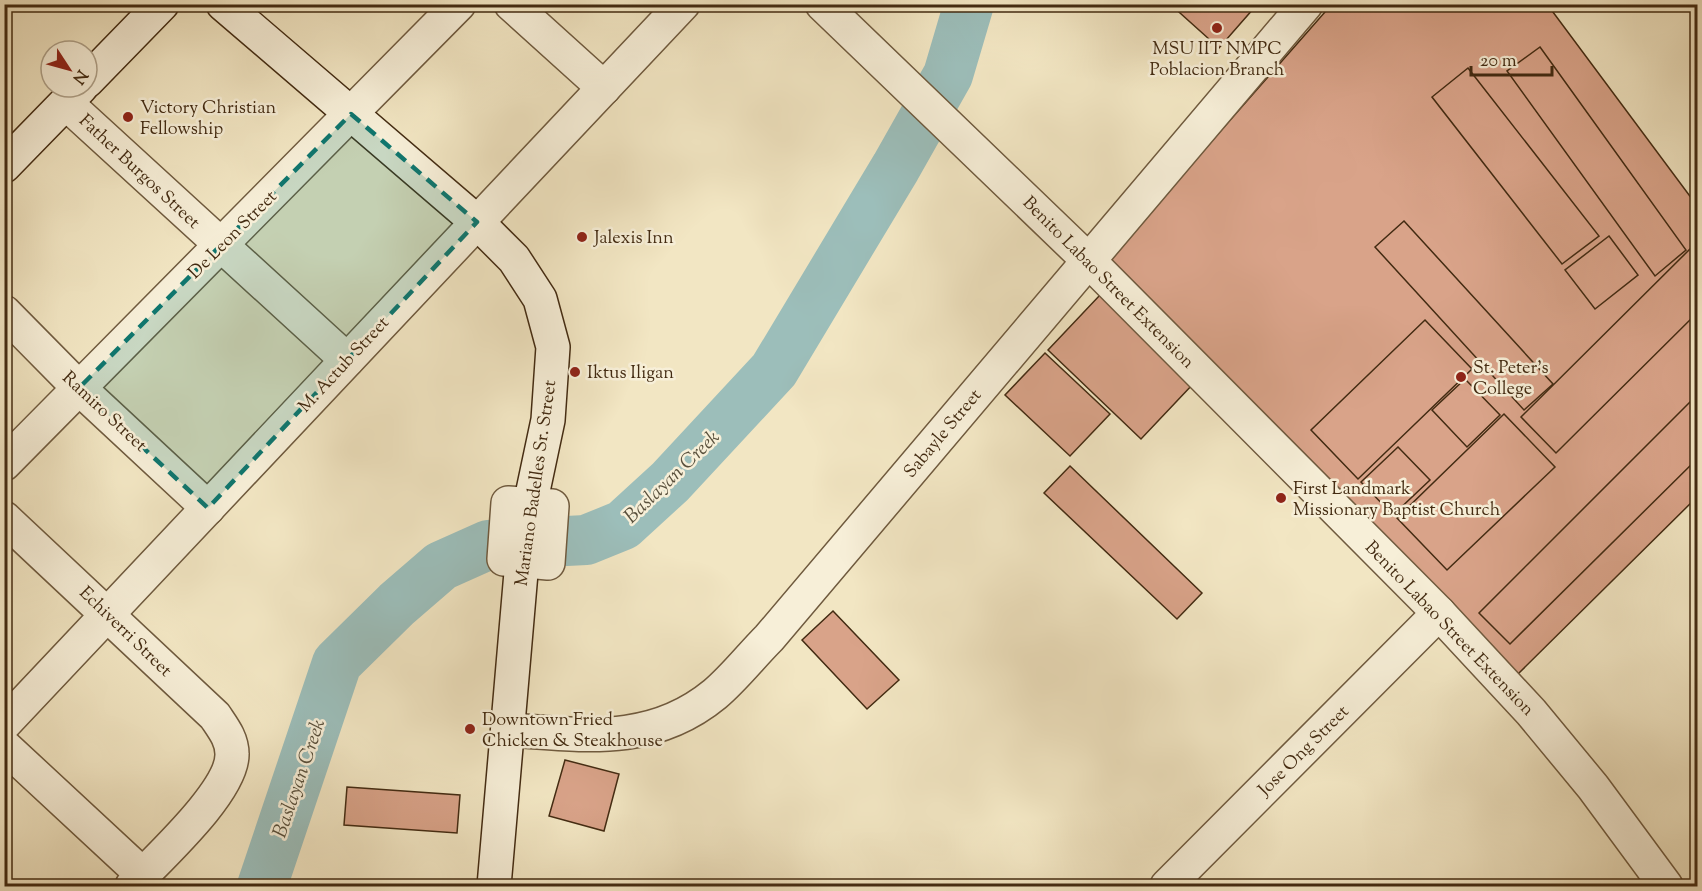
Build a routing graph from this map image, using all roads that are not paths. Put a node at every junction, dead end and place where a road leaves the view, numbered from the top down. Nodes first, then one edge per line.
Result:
1 (162, 4) edge
2 (223, 4) edge
3 (459, 4) edge
4 (511, 4) edge
5 (683, 4) edge
6 (822, 4) edge
7 (1306, 4) edge
8 (99, 68) edge
9 (604, 88) junction
10 (69, 99) edge
11 (86, 99) edge
12 (351, 114) junction
13 (4, 166) edge
14 (477, 222) junction
15 (220, 245) junction
16 (1088, 260) junction
17 (4, 312) edge
18 (347, 360) junction
19 (79, 388) junction
20 (4, 464) edge
21 (208, 508) junction
22 (4, 518) edge
23 (1439, 613) junction
24 (109, 614) junction
25 (4, 724) edge
26 (509, 730) junction
27 (4, 746) edge
28 (137, 881) edge
29 (494, 886) edge
30 (1167, 886) edge
31 (1666, 886) edge

1 - 8 street
2 - 12 street, Mariano Badelles Sr. Street
3 - 12 street, De Leon Street
4 - 9 street
5 - 9 street, M. Actub Street
6 - 16 street, Benito Labao Street Extension
7 - 16 street, Sabayle Street
9 - 14 street, M. Actub Street
10 - 13 street
11 - 15 street, Father Burgos Street
12 - 14 street, Mariano Badelles Sr. Street
12 - 15 street, De Leon Street
14 - 18 street, M. Actub Street
14 - 26 street, Mariano Badelles Sr. Street
15 - 18 street, Father Burgos Street
15 - 19 street, De Leon Street
16 - 23 street, Benito Labao Street Extension
16 - 26 street, Sabayle Street
17 - 19 street, Ramiro Street
18 - 21 street, M. Actub Street
19 - 20 street, De Leon Street
19 - 21 street, Ramiro Street
21 - 24 street, M. Actub Street
22 - 24 street, Echiverri Street
23 - 30 street, Jose Ong Street
23 - 31 street, Benito Labao Street Extension
24 - 25 street, M. Actub Street
24 - 28 street, Echiverri Street
26 - 29 street, Mariano Badelles Sr. Street
27 - 28 street

